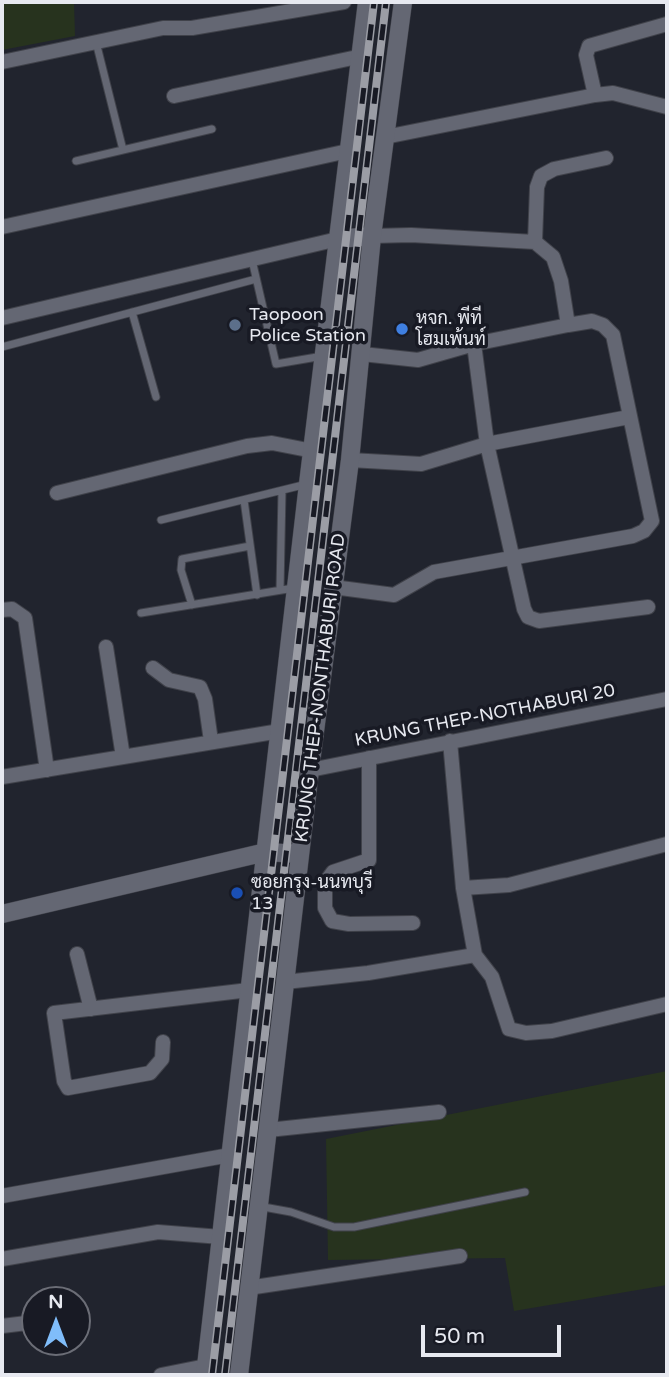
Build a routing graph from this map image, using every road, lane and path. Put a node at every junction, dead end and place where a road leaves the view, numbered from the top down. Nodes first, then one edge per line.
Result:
1 (344, 2) edge
2 (367, 2) edge
3 (403, 2) edge
4 (667, 24) edge
5 (96, 42) junction
6 (362, 56) junction
7 (2, 62) edge
8 (595, 95) junction
9 (174, 96) dead end
10 (667, 107) edge
11 (212, 129) dead end
12 (385, 137) junction
13 (123, 150) junction
14 (348, 151) junction
15 (606, 158) dead end
16 (76, 161) dead end
17 (2, 227) edge
18 (372, 236) junction
19 (338, 239) junction
20 (535, 242) junction
21 (252, 259) junction
22 (256, 279) junction
23 (132, 312) junction
24 (2, 318) edge
25 (568, 325) junction
26 (474, 344) junction
27 (2, 347) edge
28 (362, 354) junction
29 (324, 356) junction
30 (156, 397) dead end
31 (629, 417) junction
32 (487, 444) junction
33 (313, 451) junction
34 (350, 460) junction
35 (308, 484) junction
36 (282, 491) junction
37 (57, 493) dead end
38 (244, 500) junction
39 (161, 520) dead end
40 (250, 546) junction
41 (513, 557) junction
42 (333, 587) junction
43 (289, 589) junction
44 (257, 595) junction
45 (192, 605) junction
46 (648, 607) dead end
47 (2, 610) edge
48 (141, 613) dead end
49 (106, 647) dead end
50 (153, 668) dead end
51 (667, 699) edge
52 (281, 731) junction
53 (211, 741) junction
54 (450, 741) junction
55 (123, 757) junction
56 (369, 758) junction
57 (47, 770) junction
58 (310, 770) junction
59 (2, 777) edge
60 (667, 844) edge
61 (266, 852) junction
62 (300, 854) junction
63 (463, 888) junction
64 (2, 914) edge
65 (413, 923) dead end
66 (77, 954) dead end
67 (475, 955) junction
68 (285, 982) junction
69 (249, 990) junction
70 (667, 1004) edge
71 (91, 1009) junction
72 (163, 1042) dead end
73 (439, 1112) dead end
74 (268, 1130) junction
75 (230, 1155) junction
76 (525, 1192) dead end
77 (2, 1196) edge
78 (257, 1206) junction
79 (221, 1237) junction
80 (460, 1256) dead end
81 (2, 1259) edge
82 (248, 1288) junction
83 (21, 1324) edge
84 (2, 1326) edge
85 (206, 1371) edge
86 (160, 1375) edge
87 (239, 1375) edge

1 - 5 street
2 - 6 main road, KRUNG THEP-NONTHABURI ROAD
3 - 12 main road, KRUNG THEP-NONTHABURI ROAD
4 - 8 street
5 - 7 street
5 - 13 lane
6 - 9 street
6 - 14 main road, KRUNG THEP-NONTHABURI ROAD
8 - 10 street
8 - 12 street
11 - 13 lane
12 - 18 main road, KRUNG THEP-NONTHABURI ROAD
13 - 16 lane
14 - 17 street
14 - 19 main road, KRUNG THEP-NONTHABURI ROAD
15 - 20 street
18 - 19 main road
18 - 20 street
18 - 28 main road, KRUNG THEP-NONTHABURI ROAD
19 - 21 street
19 - 29 main road, KRUNG THEP-NONTHABURI ROAD
20 - 25 street
21 - 22 lane
21 - 24 street
22 - 23 lane
22 - 29 lane
23 - 27 lane
23 - 30 lane
25 - 26 street
25 - 31 street
26 - 28 street
26 - 32 street
28 - 34 main road, KRUNG THEP-NONTHABURI ROAD
29 - 33 main road, KRUNG THEP-NONTHABURI ROAD
31 - 32 street
31 - 41 street
32 - 34 street
32 - 41 street
33 - 35 main road, KRUNG THEP-NONTHABURI ROAD
33 - 37 street
34 - 42 main road, KRUNG THEP-NONTHABURI ROAD
35 - 36 lane
35 - 43 main road, KRUNG THEP-NONTHABURI ROAD
36 - 38 lane
36 - 43 lane
38 - 39 lane
38 - 40 lane
40 - 44 lane
40 - 45 lane
41 - 42 street
41 - 46 street
42 - 58 main road, KRUNG THEP-NONTHABURI ROAD
43 - 44 lane
43 - 52 main road, KRUNG THEP-NONTHABURI ROAD
44 - 45 lane
45 - 48 lane
47 - 57 street
49 - 55 street
50 - 53 street
51 - 54 street, KRUNG THEP-NOTHABURI 20
52 - 53 street
52 - 61 main road, KRUNG THEP-NONTHABURI ROAD
53 - 55 street
54 - 56 street, KRUNG THEP-NOTHABURI 20
54 - 63 street
55 - 57 street
56 - 58 street, KRUNG THEP-NOTHABURI 20
56 - 65 street
57 - 59 street
58 - 62 main road, KRUNG THEP-NONTHABURI ROAD
60 - 63 street
61 - 62 main road
61 - 64 main road
61 - 69 main road, KRUNG THEP-NONTHABURI ROAD
62 - 68 main road, KRUNG THEP-NONTHABURI ROAD
63 - 67 street
66 - 71 street
67 - 68 street
67 - 70 street
68 - 74 main road, KRUNG THEP-NONTHABURI ROAD
69 - 71 street
69 - 75 main road, KRUNG THEP-NONTHABURI ROAD
71 - 72 street
73 - 74 street
74 - 78 main road, KRUNG THEP-NONTHABURI ROAD
75 - 77 street
75 - 79 main road, KRUNG THEP-NONTHABURI ROAD
76 - 78 lane
78 - 82 main road, KRUNG THEP-NONTHABURI ROAD
79 - 81 street
79 - 85 main road, KRUNG THEP-NONTHABURI ROAD
80 - 82 street
82 - 87 main road, KRUNG THEP-NONTHABURI ROAD
83 - 84 street
85 - 86 street

